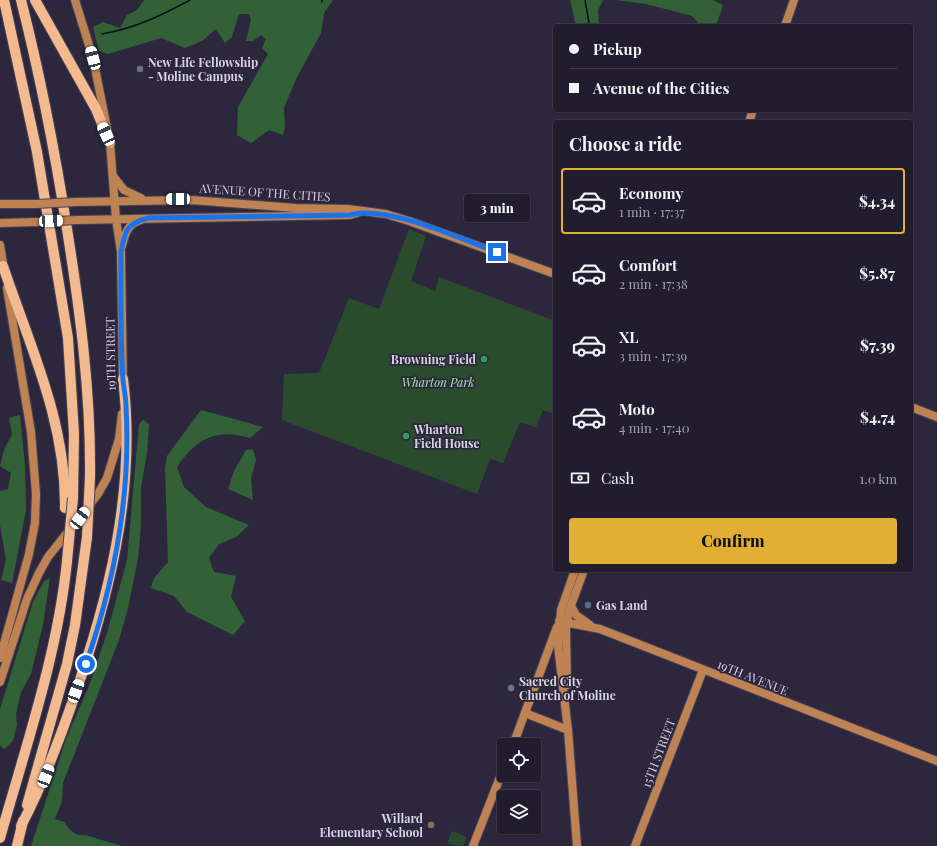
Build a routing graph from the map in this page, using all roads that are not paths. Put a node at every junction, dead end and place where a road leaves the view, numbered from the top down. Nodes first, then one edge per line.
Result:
1 (4, 0) edge
2 (21, 0) edge
3 (35, 0) edge
4 (75, 0) edge
5 (794, 0) edge
6 (786, 24) edge
7 (110, 143) junction
8 (113, 176) junction
9 (146, 200) junction
10 (115, 201) junction
11 (0, 204) edge
12 (361, 212) junction
13 (148, 218) junction
14 (116, 219) junction
15 (0, 223) edge
16 (0, 245) edge
17 (121, 252) junction
18 (2, 258) edge
19 (553, 273) edge
20 (123, 379) junction
21 (913, 408) edge
22 (937, 417) edge
23 (67, 561) junction
24 (574, 572) edge
25 (583, 572) edge
26 (571, 606) junction
27 (563, 622) junction
28 (584, 625) junction
29 (594, 627) junction
30 (565, 644) junction
31 (0, 658) edge
32 (703, 670) junction
33 (0, 682) edge
34 (525, 713) junction
35 (568, 730) junction
36 (515, 738) edge
37 (937, 761) edge
38 (498, 782) edge
39 (21, 826) junction
40 (0, 838) edge
41 (16, 846) edge
42 (473, 846) edge
43 (577, 846) edge
44 (635, 846) edge

1 - 23 highway, bridge
2 - 39 highway, bridge
3 - 7 highway
4 - 7 main road, 19TH STREET
5 - 6 main road
7 - 8 main road, 19TH STREET
8 - 9 main road
8 - 10 main road, 19TH STREET
9 - 10 main road, AVENUE OF THE CITIES
9 - 12 main road, AVENUE OF THE CITIES
10 - 11 main road, AVENUE OF THE CITIES, bridge
10 - 14 main road, 19TH STREET
12 - 13 main road, AVENUE OF THE CITIES
12 - 19 main road, AVENUE OF THE CITIES
13 - 14 main road, AVENUE OF THE CITIES
13 - 17 main road
14 - 15 main road, AVENUE OF THE CITIES, bridge
14 - 17 main road, 19TH STREET
16 - 18 main road
17 - 20 main road, 19TH STREET
18 - 23 highway, bridge
18 - 31 main road
20 - 33 main road, 19TH STREET
20 - 39 highway
21 - 22 main road
23 - 40 highway
24 - 27 main road
25 - 26 main road
26 - 27 main road
26 - 29 main road
27 - 28 main road, 19TH AVENUE
27 - 30 main road
27 - 34 main road
27 - 35 main road
28 - 29 main road, 19TH AVENUE
28 - 30 main road
29 - 32 main road, 19TH AVENUE
30 - 35 main road
32 - 37 main road, 19TH AVENUE
32 - 44 main road, 15TH STREET
34 - 35 main road
34 - 36 main road
35 - 43 main road
38 - 42 main road
39 - 41 highway

